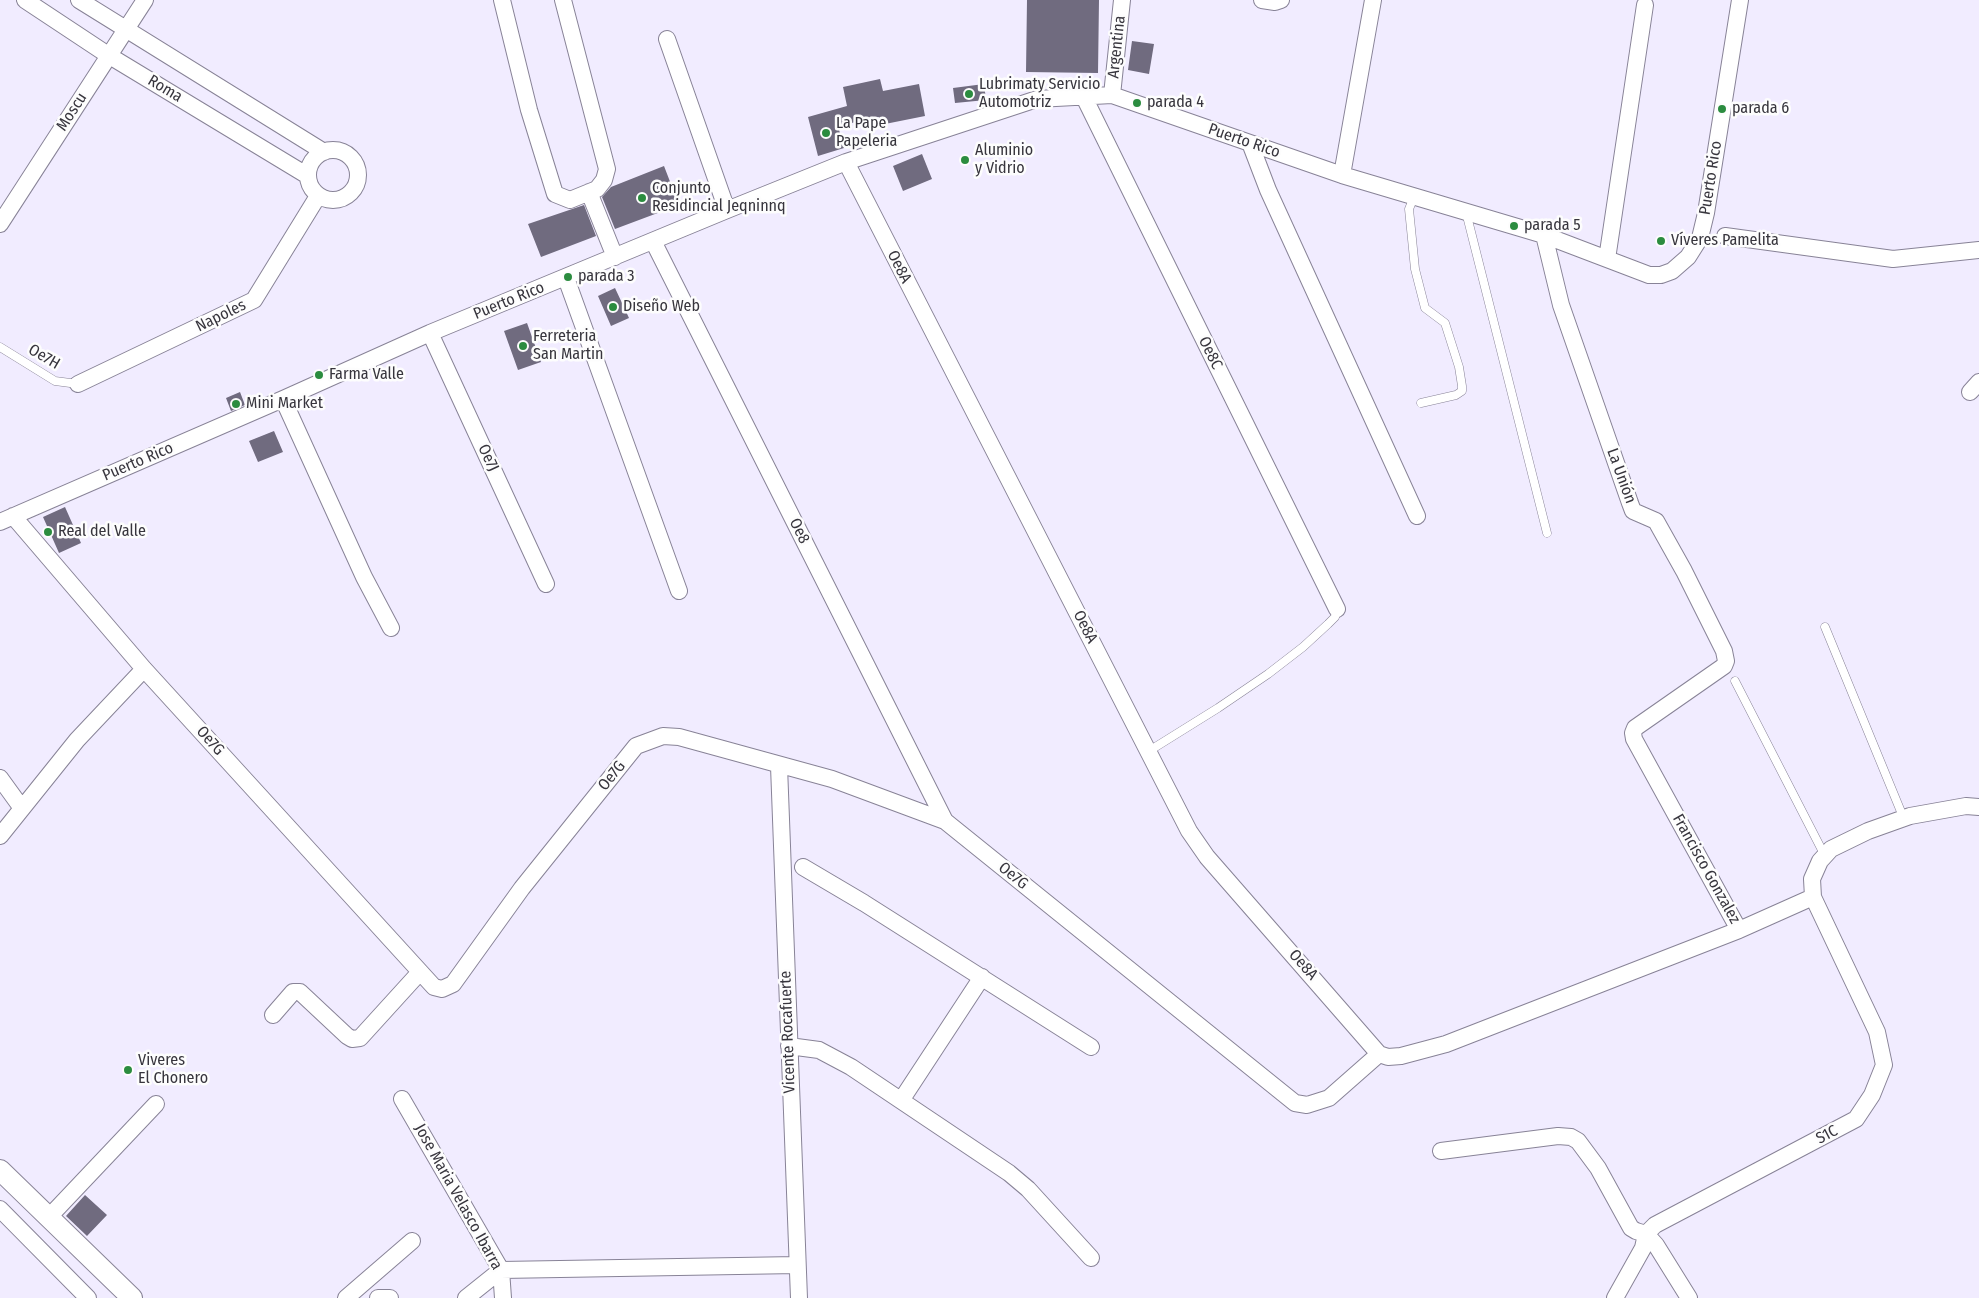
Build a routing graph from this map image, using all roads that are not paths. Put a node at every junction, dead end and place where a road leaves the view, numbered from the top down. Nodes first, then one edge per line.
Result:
1 (25, 0) edge
2 (79, 0) edge
3 (146, 0) edge
4 (502, 0) edge
5 (562, 0) edge
6 (1122, 0) edge
7 (1262, 0) edge
8 (1281, 0) edge
9 (1372, 0) edge
10 (1740, 0) edge
11 (1645, 5) dead end
12 (126, 31) junction
13 (667, 39) dead end
14 (108, 55) junction
15 (1112, 95) junction
16 (1084, 97) junction
17 (1250, 143) junction
18 (324, 152) junction
19 (846, 162) junction
20 (1342, 175) junction
21 (308, 176) junction
22 (590, 192) junction
23 (318, 196) junction
24 (1414, 196) junction
25 (727, 210) junction
26 (1466, 212) junction
27 (0, 224) edge
28 (1544, 235) junction
29 (1725, 236) dead end
30 (653, 241) junction
31 (1979, 250) edge
32 (615, 257) junction
33 (1608, 260) junction
34 (566, 278) junction
35 (430, 332) junction
36 (0, 347) edge
37 (78, 384) joint
38 (283, 400) junction
39 (1421, 403) dead end
40 (1417, 516) dead end
41 (7, 519) edge
42 (1547, 533) dead end
43 (546, 584) dead end
44 (679, 591) dead end
45 (1337, 609) joint
46 (1825, 626) dead end
47 (391, 628) dead end
48 (144, 669) junction
49 (1735, 681) dead end
50 (1634, 739) joint
51 (1149, 751) junction
52 (779, 766) junction
53 (0, 778) edge
54 (21, 807) junction
55 (1979, 808) edge
56 (1904, 819) junction
57 (946, 822) junction
58 (0, 836) edge
59 (1825, 856) junction
60 (803, 867) dead end
61 (1813, 897) junction
62 (1739, 930) junction
63 (420, 972) junction
64 (982, 977) junction
65 (273, 1015) dead end
66 (789, 1046) junction
67 (1091, 1047) dead end
68 (1379, 1054) junction
69 (402, 1099) dead end
70 (902, 1100) junction
71 (156, 1104) dead end
72 (1441, 1150) dead end
73 (0, 1170) edge
74 (0, 1210) edge
75 (49, 1217) junction
76 (1646, 1234) junction
77 (412, 1242) dead end
78 (1091, 1258) dead end
79 (797, 1265) junction
80 (501, 1270) junction
81 (88, 1298) edge
82 (132, 1298) edge
83 (346, 1298) edge
84 (378, 1298) edge
85 (390, 1298) edge
86 (466, 1298) edge
87 (503, 1298) edge
88 (799, 1298) edge
89 (1615, 1298) edge
90 (1689, 1298) edge

1 - 14 street, Roma
2 - 12 street, Roma
3 - 12 street, Moscu
4 - 22 street
5 - 22 street
6 - 15 street, Argentina
7 - 8 street
9 - 20 street
10 - 33 street, Puerto Rico
11 - 33 street
12 - 14 street, Moscu
12 - 18 street, Roma
13 - 25 street
14 - 21 street, Roma
14 - 27 street, Moscu
15 - 16 street, Puerto Rico
15 - 17 street, Puerto Rico
16 - 19 street, Puerto Rico
16 - 45 street, Oe8C
17 - 20 street, Puerto Rico
17 - 40 street
18 - 21 street
18 - 23 street
19 - 25 street, Puerto Rico
19 - 51 street, Oe8A
20 - 24 street, Puerto Rico
21 - 23 street
22 - 32 street
23 - 37 street, Napoles
24 - 26 street, Puerto Rico
24 - 39 lane
25 - 30 street, Puerto Rico
26 - 28 street, Puerto Rico
26 - 42 lane
28 - 33 street, Puerto Rico
28 - 50 street, La Unión
29 - 31 street
30 - 32 street, Puerto Rico
30 - 57 street, Oe8
32 - 34 street, Puerto Rico
34 - 35 street, Puerto Rico
34 - 44 street
35 - 38 street, Puerto Rico
35 - 43 street, Oe7J
36 - 37 lane, Oe7H
38 - 41 street, Puerto Rico
38 - 47 street
41 - 48 street, Oe7G
45 - 51 lane
46 - 56 lane
48 - 54 street
48 - 63 street, Oe7G
49 - 59 lane
50 - 62 street, Francisco Gonzalez
51 - 68 street, Oe8A
52 - 57 street, Oe7G
52 - 63 street, Oe7G
52 - 66 street, Vicente Rocafuerte
53 - 54 street
54 - 58 street
55 - 56 street
56 - 59 street
57 - 68 street, Oe7G
59 - 61 street
60 - 64 street
61 - 62 street, Francisco Gonzalez
61 - 76 street, S1C
62 - 68 street
63 - 65 street
64 - 67 street
64 - 70 street
66 - 70 street
66 - 79 street, Vicente Rocafuerte
69 - 80 street, Jose Maria Velasco Ibarra
70 - 78 street
71 - 75 street
72 - 76 street
73 - 75 street
74 - 81 street
75 - 82 street
76 - 89 street
76 - 90 street
77 - 83 street
79 - 80 street
79 - 88 street, Vicente Rocafuerte
80 - 86 street
80 - 87 street, Jose Maria Velasco Ibarra
84 - 85 street

